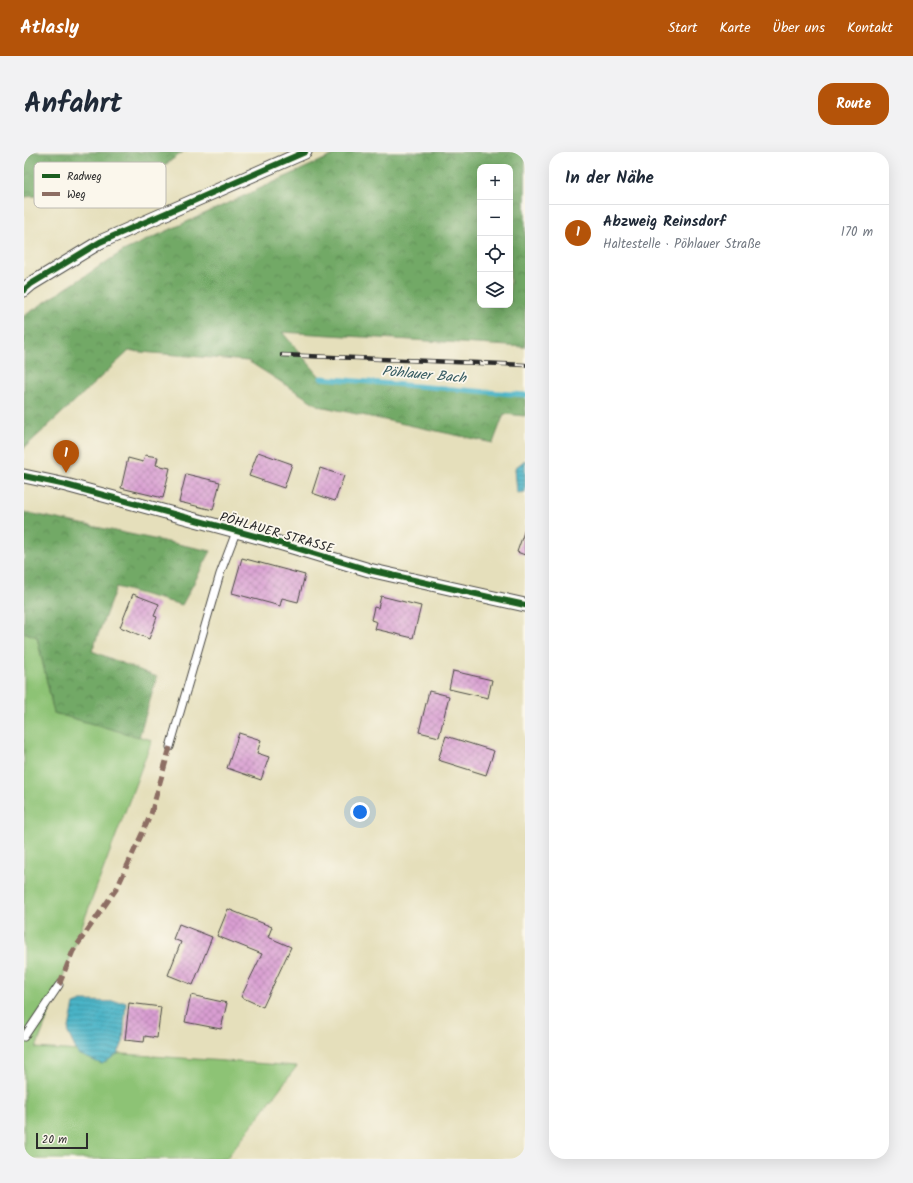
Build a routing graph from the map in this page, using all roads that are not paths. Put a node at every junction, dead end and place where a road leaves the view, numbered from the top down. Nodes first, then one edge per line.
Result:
1 (305, 152) edge
2 (24, 290) edge
3 (24, 476) edge
4 (236, 532) junction
5 (525, 605) edge
6 (170, 747) dead end
7 (59, 985) dead end
8 (24, 1037) edge

1 - 2 street
3 - 4 street, PÖHLAUER STRASSE
4 - 5 street, PÖHLAUER STRASSE
4 - 6 lane
7 - 8 lane

